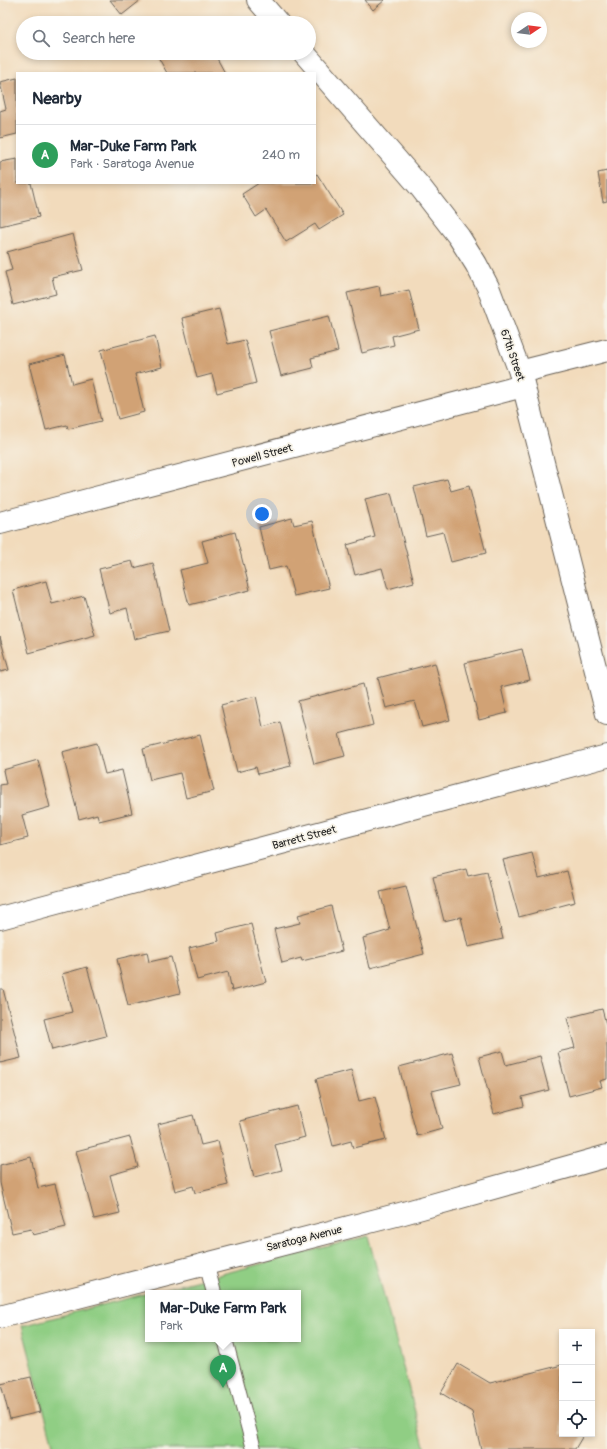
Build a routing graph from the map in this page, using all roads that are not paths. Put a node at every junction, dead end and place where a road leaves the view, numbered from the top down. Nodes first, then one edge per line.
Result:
1 (258, 0) edge
2 (272, 16) edge
3 (310, 60) edge
4 (607, 350) edge
5 (522, 379) junction
6 (0, 523) edge
7 (607, 714) edge
8 (607, 756) edge
9 (0, 918) edge
10 (607, 1156) edge
11 (206, 1263) junction
12 (213, 1290) edge
13 (0, 1317) edge
14 (227, 1342) edge
15 (254, 1449) edge

1 - 2 street
3 - 5 street, 67th Street
4 - 5 street, Powell Street
5 - 6 street, Powell Street
5 - 7 street, 67th Street
8 - 9 street, Barrett Street
10 - 11 street, Saratoga Avenue
11 - 12 lane
11 - 13 street, Saratoga Avenue
14 - 15 lane

